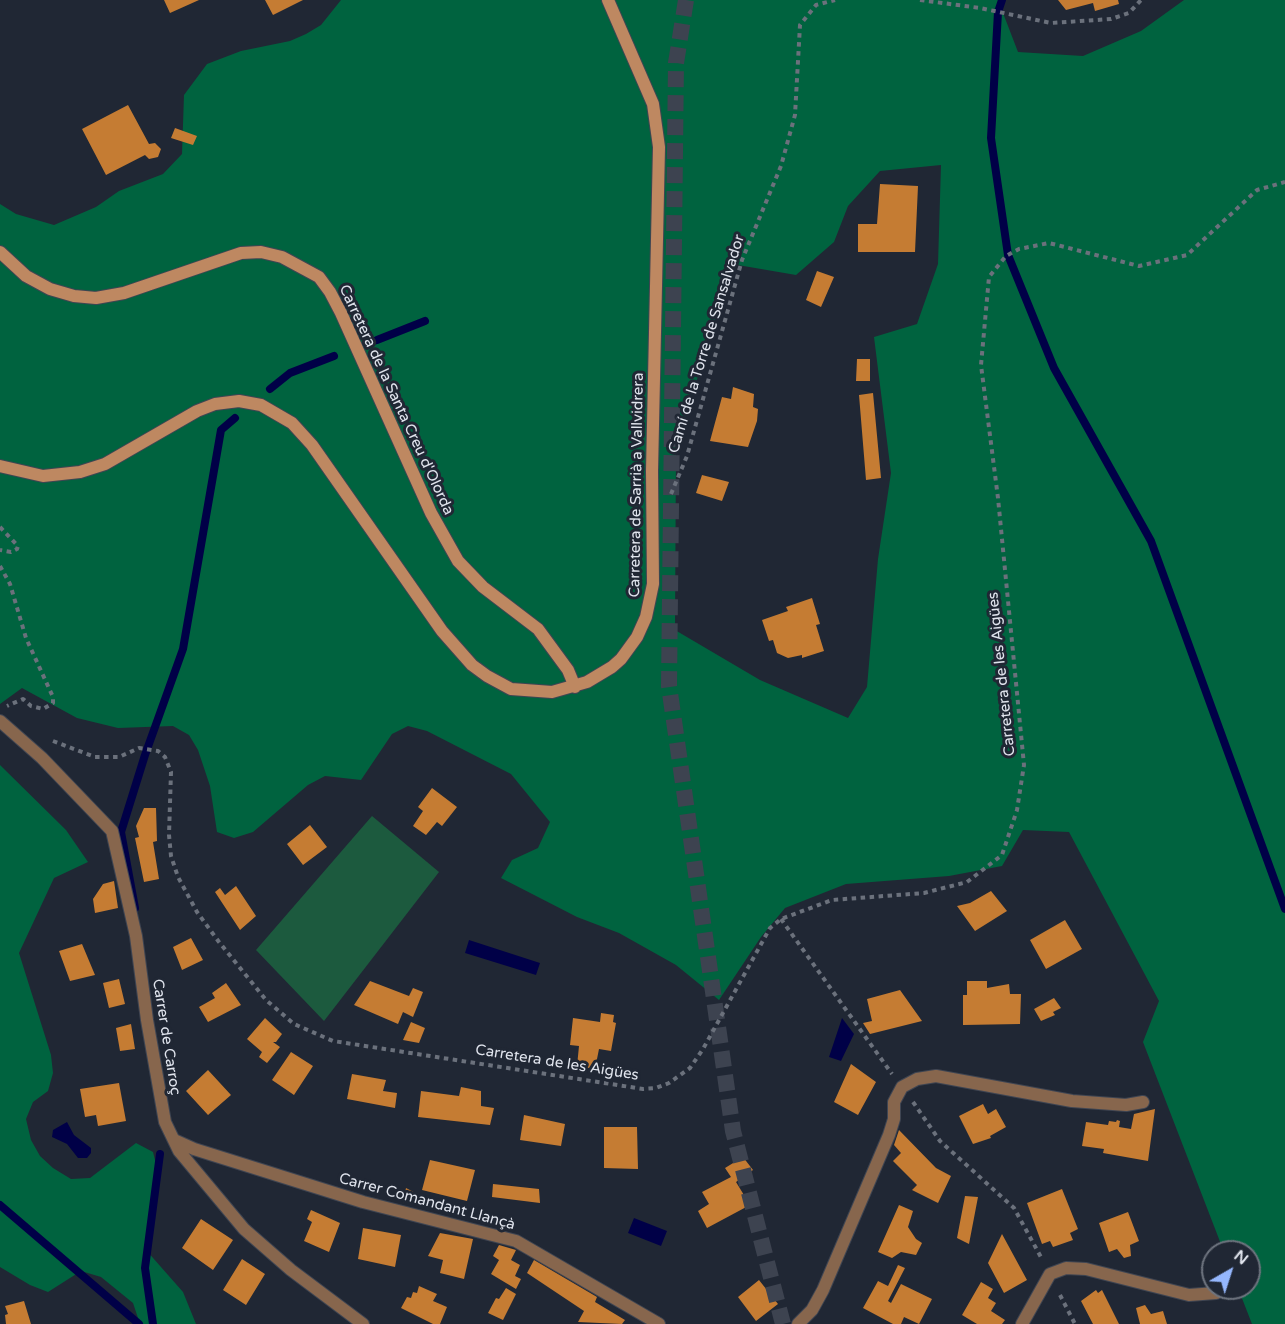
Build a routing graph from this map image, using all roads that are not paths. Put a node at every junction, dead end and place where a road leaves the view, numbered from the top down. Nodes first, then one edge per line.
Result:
1 (608, 0) edge
2 (0, 252) edge
3 (0, 466) edge
4 (575, 687) junction
5 (2, 717) edge
6 (1143, 1102) dead end
7 (174, 1140) junction
8 (1201, 1293) edge
9 (363, 1324) edge
10 (658, 1324) edge
11 (798, 1324) edge
12 (1022, 1324) edge

1 - 4 main road, Carretera de Sarrià a Vallvidrera
2 - 4 main road, Carretera de la Santa Creu d'Olorda
3 - 4 main road, Carretera de Sarrià a Vallvidrera
5 - 7 street, Carrer de Carroç
6 - 11 street
7 - 9 street, Carrer de Carroç
7 - 10 street, Carrer Comandant Llançà
8 - 12 street

